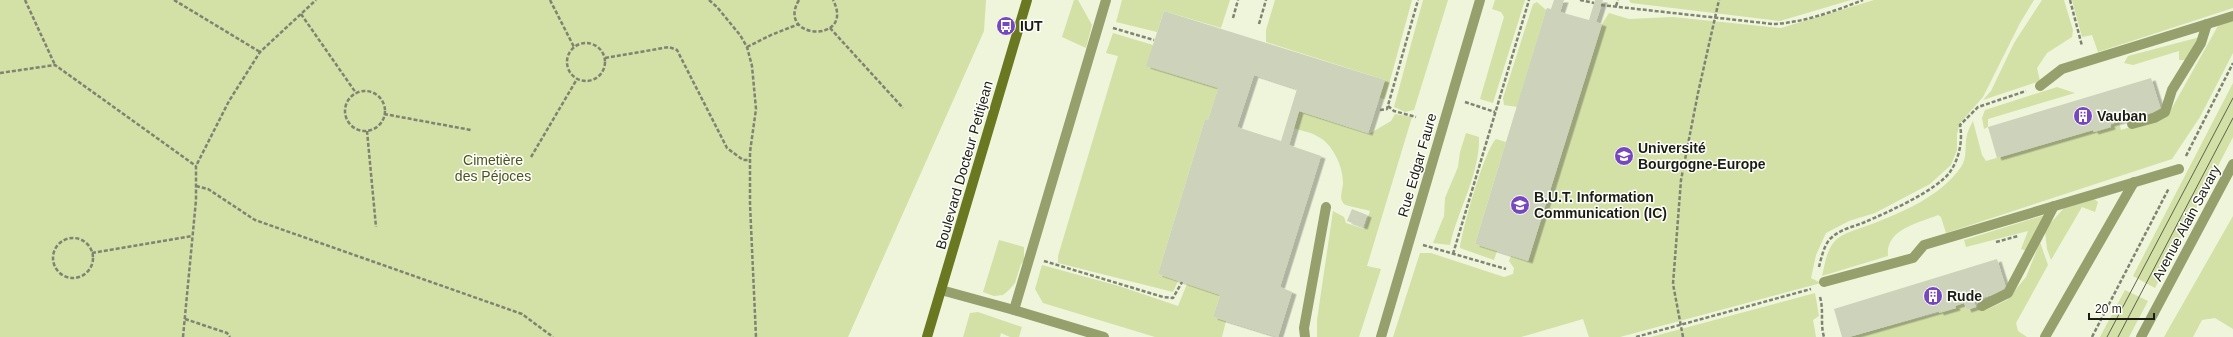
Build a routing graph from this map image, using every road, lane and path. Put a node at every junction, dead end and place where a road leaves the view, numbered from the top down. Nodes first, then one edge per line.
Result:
1 (25, 0) edge
2 (174, 0) edge
3 (316, 0) edge
4 (550, 0) edge
5 (709, 0) edge
6 (799, 0) edge
7 (833, 0) edge
8 (1027, 0) edge
9 (1106, 0) edge
10 (1238, 0) edge
11 (1266, 0) edge
12 (1418, 0) edge
13 (1480, 0) edge
14 (1529, 0) edge
15 (1580, 0) edge
16 (1618, 0) edge
17 (1719, 0) edge
18 (1863, 0) edge
19 (2070, 0) edge
20 (1594, 3) dead end
21 (1601, 5) dead end
22 (1616, 6) junction
23 (301, 14) junction
24 (1714, 16) junction
25 (2233, 16) edge
26 (1233, 18) dead end
27 (799, 24) junction
28 (1099, 24) junction
29 (1259, 24) dead end
30 (2207, 24) junction
31 (830, 28) junction
32 (1154, 40) dead end
33 (574, 47) junction
34 (747, 47) junction
35 (260, 52) junction
36 (605, 58) junction
37 (2088, 61) junction
38 (2233, 64) edge
39 (55, 65) junction
40 (0, 73) edge
41 (577, 79) junction
42 (2040, 86) joint
43 (356, 93) junction
44 (1452, 98) junction
45 (1388, 106) junction
46 (903, 108) dead end
47 (1380, 110) dead end
48 (1494, 112) junction
49 (384, 114) junction
50 (1416, 117) dead end
51 (2132, 124) dead end
52 (471, 130) dead end
53 (366, 131) junction
54 (531, 158) dead end
55 (750, 160) junction
56 (2233, 164) edge
57 (196, 166) junction
58 (2179, 169) junction
59 (2134, 182) junction
60 (196, 186) junction
61 (2054, 206) junction
62 (1326, 207) dead end
63 (376, 227) dead end
64 (192, 236) junction
65 (1409, 241) junction
66 (92, 253) junction
67 (1453, 254) junction
68 (1030, 257) junction
69 (1506, 269) dead end
70 (1182, 282) dead end
71 (1821, 284) junction
72 (941, 290) junction
73 (1982, 306) dead end
74 (1014, 310) junction
75 (184, 319) junction
76 (1681, 325) junction
77 (184, 337) edge
78 (230, 337) edge
79 (553, 337) edge
80 (756, 337) edge
81 (927, 337) edge
82 (1104, 337) edge
83 (1305, 337) edge
84 (1381, 337) edge
85 (1636, 337) edge
86 (1683, 337) edge
87 (1824, 337) edge
88 (2045, 337) edge
89 (2092, 337) edge
90 (2141, 337) edge

1 - 39 path
2 - 35 path
3 - 23 path
4 - 33 path
5 - 34 path
6 - 27 path
7 - 31 path
8 - 72 main road, Boulevard Docteur Petitjean
9 - 28 lane
10 - 26 path
11 - 29 path
12 - 45 path
13 - 44 lane, Rue Edgar Faure
14 - 48 path
15 - 20 path
16 - 22 path
17 - 24 path
18 - 24 path
19 - 37 path
21 - 22 path
22 - 24 path
23 - 35 path
23 - 43 path
24 - 76 path
25 - 30 lane
27 - 31 path
27 - 34 path
28 - 32 path
28 - 68 lane
30 - 37 lane
30 - 51 lane
31 - 46 path
33 - 36 path
33 - 41 path
34 - 55 path
35 - 57 path
36 - 41 path
36 - 55 path
37 - 42 lane
38 - 58 path
39 - 40 path
39 - 57 path
41 - 54 path
42 - 71 path
43 - 49 path
43 - 53 path
44 - 48 path
44 - 65 lane, Rue Edgar Faure
45 - 47 path
45 - 50 path
48 - 67 path
49 - 52 path
49 - 53 path
53 - 63 path
55 - 80 path
56 - 90 lane, Avenue Alain Savary
57 - 60 path
58 - 59 lane
58 - 89 path
59 - 61 lane
59 - 88 lane
60 - 64 path
60 - 79 path
61 - 71 lane
61 - 73 lane
62 - 83 lane
64 - 66 path
64 - 75 path
65 - 67 path
65 - 84 lane, Rue Edgar Faure
66 - 66 path
67 - 69 path
68 - 70 path
68 - 74 lane
71 - 76 path
71 - 87 path
72 - 74 lane
72 - 81 main road, Boulevard Docteur Petitjean
74 - 82 lane
75 - 77 path
75 - 78 path
76 - 85 path
76 - 86 path

